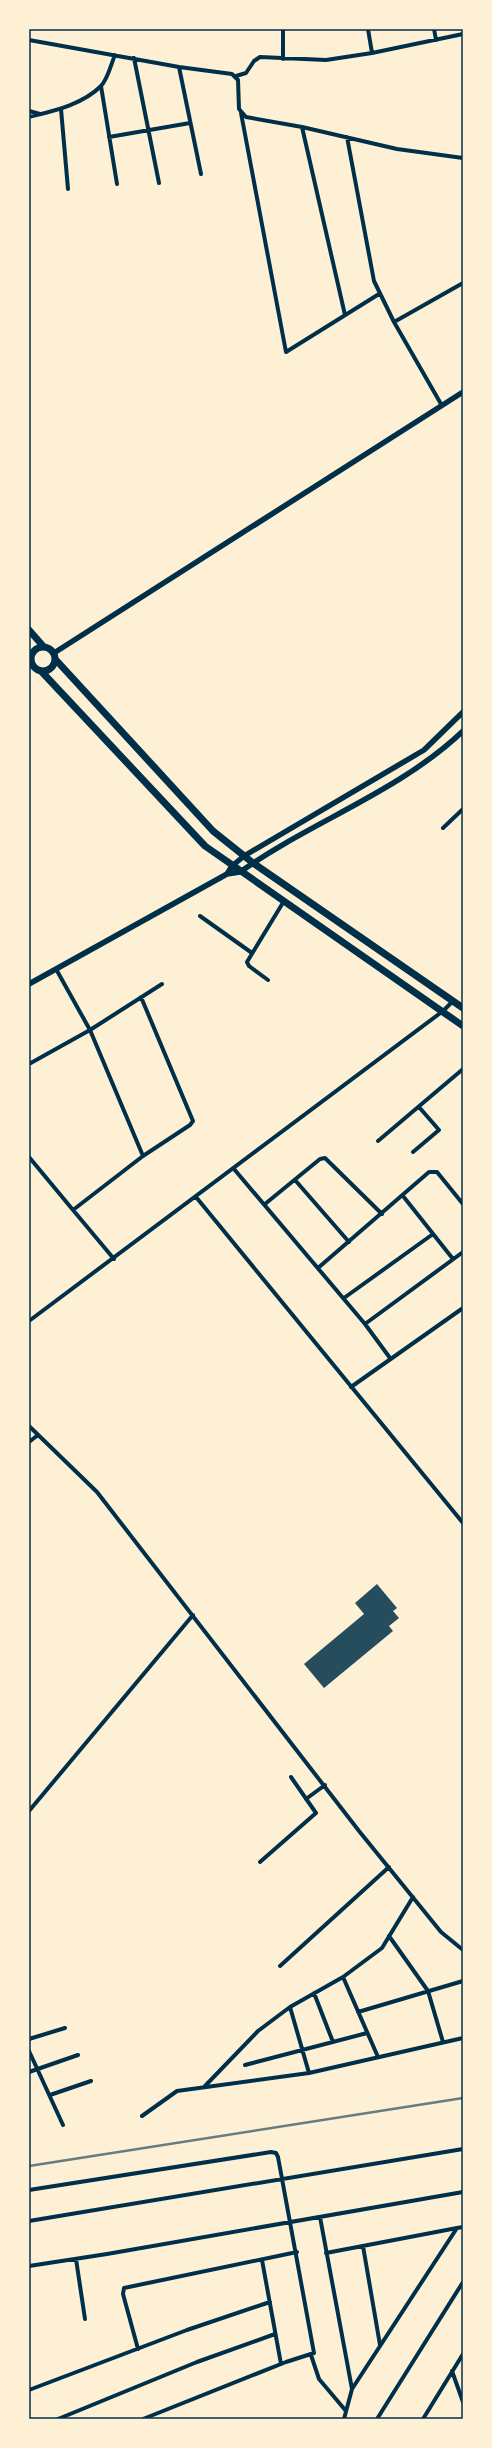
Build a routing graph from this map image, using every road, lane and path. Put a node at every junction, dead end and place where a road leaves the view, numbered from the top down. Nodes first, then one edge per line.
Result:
1 (283, 29) edge
2 (368, 29) edge
3 (434, 29) edge
4 (463, 34) edge
5 (29, 40) edge
6 (436, 40) junction
7 (372, 53) junction
8 (115, 55) junction
9 (134, 58) junction
10 (283, 59) junction
11 (179, 67) junction
12 (236, 76) junction
13 (101, 86) junction
14 (61, 109) junction
15 (29, 111) edge
16 (241, 113) junction
17 (40, 114) junction
18 (29, 117) edge
19 (190, 123) junction
20 (302, 127) junction
21 (148, 130) junction
22 (108, 136) junction
23 (347, 137) junction
24 (463, 158) edge
25 (201, 174) dead end
26 (159, 183) dead end
27 (117, 184) dead end
28 (68, 189) dead end
29 (463, 283) edge
30 (379, 294) junction
31 (346, 315) junction
32 (394, 322) junction
33 (463, 392) edge
34 (441, 404) junction
35 (29, 630) edge
36 (43, 646) junction
37 (54, 652) junction
38 (30, 658) edge
39 (56, 660) junction
40 (41, 671) junction
41 (463, 712) edge
42 (463, 731) edge
43 (463, 809) edge
44 (444, 828) dead end
45 (244, 856) junction
46 (253, 863) junction
47 (232, 866) junction
48 (240, 872) junction
49 (227, 874) junction
50 (284, 901) junction
51 (200, 916) dead end
52 (252, 953) junction
53 (56, 969) junction
54 (268, 980) dead end
55 (29, 984) edge
56 (162, 984) dead end
57 (142, 997) junction
58 (453, 1001) junction
59 (463, 1008) edge
60 (443, 1011) junction
61 (463, 1026) edge
62 (90, 1030) junction
63 (29, 1064) edge
64 (463, 1069) edge
65 (419, 1107) junction
66 (378, 1141) dead end
67 (413, 1152) dead end
68 (29, 1156) edge
69 (143, 1156) junction
70 (234, 1169) junction
71 (295, 1180) junction
72 (403, 1196) junction
73 (196, 1197) junction
74 (265, 1204) junction
75 (463, 1204) edge
76 (73, 1210) junction
77 (382, 1214) junction
78 (433, 1234) junction
79 (349, 1242) junction
80 (463, 1252) edge
81 (114, 1259) junction
82 (453, 1259) junction
83 (318, 1268) junction
84 (344, 1298) junction
85 (463, 1308) edge
86 (29, 1321) edge
87 (365, 1324) junction
88 (390, 1358) junction
89 (350, 1387) junction
90 (29, 1426) edge
91 (38, 1435) junction
92 (29, 1442) edge
93 (463, 1523) edge
94 (194, 1615) junction
95 (291, 1777) dead end
96 (325, 1785) junction
97 (306, 1799) junction
98 (29, 1811) edge
99 (260, 1862) dead end
100 (389, 1867) junction
101 (413, 1897) junction
102 (388, 1936) junction
103 (463, 1950) edge
104 (280, 1966) dead end
105 (343, 1977) junction
106 (463, 1982) edge
107 (428, 1992) junction
108 (314, 1993) junction
109 (290, 2007) junction
110 (358, 2012) junction
111 (65, 2028) dead end
112 (367, 2033) junction
113 (463, 2038) edge
114 (29, 2039) edge
115 (333, 2042) junction
116 (443, 2042) junction
117 (29, 2050) edge
118 (303, 2050) junction
119 (78, 2055) dead end
120 (378, 2057) junction
121 (245, 2065) dead end
122 (38, 2068) junction
123 (29, 2072) edge
124 (309, 2073) junction
125 (91, 2081) dead end
126 (204, 2086) junction
127 (50, 2094) junction
128 (142, 2116) dead end
129 (64, 2125) dead end
130 (463, 2149) edge
131 (284, 2179) junction
132 (29, 2190) edge
133 (463, 2192) edge
134 (320, 2217) junction
135 (29, 2221) edge
136 (292, 2222) junction
137 (463, 2227) edge
138 (457, 2228) junction
139 (363, 2246) junction
140 (297, 2252) junction
141 (326, 2253) junction
142 (76, 2259) junction
143 (262, 2260) junction
144 (29, 2266) edge
145 (463, 2282) edge
146 (270, 2302) junction
147 (85, 2320) dead end
148 (275, 2334) junction
149 (380, 2345) junction
150 (138, 2349) junction
151 (463, 2354) edge
152 (311, 2355) junction
153 (281, 2364) junction
154 (452, 2371) junction
155 (352, 2389) junction
156 (29, 2390) edge
157 (463, 2402) edge
158 (346, 2411) junction
159 (58, 2419) edge
160 (143, 2419) edge
161 (344, 2419) edge
162 (377, 2419) edge
163 (423, 2419) edge

1 - 10 street
2 - 7 street
3 - 6 street
4 - 6 street
5 - 8 street
6 - 7 street
7 - 10 street
8 - 9 street
8 - 13 street
9 - 11 street
9 - 21 street
10 - 12 street
11 - 12 street
11 - 19 street
12 - 16 street
13 - 14 street
13 - 22 street
14 - 17 street
14 - 28 street
15 - 17 street
16 - 20 street
16 - 31 street
17 - 18 street
19 - 21 street
19 - 25 street
20 - 23 street
20 - 31 street
21 - 22 street
21 - 26 street
22 - 27 street
23 - 24 street
23 - 30 street
29 - 32 street
30 - 31 street
30 - 32 street
32 - 34 street
33 - 34 street
34 - 37 street
35 - 36 highway
36 - 37 highway
36 - 38 highway
37 - 39 highway
38 - 40 highway
39 - 40 highway
39 - 45 highway
40 - 47 highway
41 - 45 street
42 - 46 street
43 - 44 street
45 - 46 highway
45 - 47 street
46 - 48 street
46 - 58 highway
47 - 48 highway
47 - 49 street
48 - 49 street
48 - 50 highway
49 - 53 street
50 - 52 street
50 - 60 highway
51 - 52 street
52 - 54 street
53 - 55 street
53 - 62 street
56 - 57 street
57 - 62 street
57 - 69 street
58 - 59 highway
58 - 60 street
60 - 61 highway
60 - 70 street
62 - 63 street
62 - 69 street
64 - 65 street
65 - 66 street
65 - 67 street
68 - 76 street
69 - 76 street
70 - 73 street
70 - 74 street
71 - 74 street
71 - 77 street
71 - 79 street
72 - 75 street
72 - 77 street
72 - 78 street
73 - 81 street
73 - 89 street
74 - 83 street
76 - 81 street
77 - 79 street
78 - 82 street
78 - 84 street
79 - 83 street
80 - 82 street
81 - 86 street
82 - 87 street
83 - 84 street
84 - 87 street
85 - 88 street
87 - 88 street
88 - 89 street
89 - 93 street
90 - 91 street
91 - 92 street
91 - 94 street
94 - 96 street
94 - 98 street
95 - 97 street
96 - 97 street
96 - 100 street
97 - 99 street
100 - 101 street
100 - 104 street
101 - 102 street
101 - 103 street
102 - 105 street
102 - 107 street
105 - 108 street
105 - 110 street
106 - 107 street
107 - 110 street
107 - 116 street
108 - 109 street
108 - 115 street
109 - 118 street
109 - 126 street
110 - 112 street
111 - 114 street
112 - 115 street
112 - 120 street
113 - 116 street
115 - 118 street
116 - 120 street
117 - 122 street
118 - 121 street
118 - 124 street
119 - 122 street
120 - 124 street
122 - 123 street
122 - 127 street
124 - 126 street
125 - 127 street
126 - 128 street
127 - 129 street
130 - 131 street
131 - 132 street
131 - 135 street
131 - 136 street
133 - 134 street
134 - 136 street
134 - 141 street
136 - 140 street
136 - 142 street
137 - 138 street
138 - 139 street
138 - 149 street
139 - 141 street
139 - 149 street
140 - 143 street
140 - 152 street
141 - 155 street
142 - 144 street
142 - 147 street
143 - 146 street
143 - 150 street
145 - 162 street
146 - 148 street
146 - 150 street
148 - 153 street
148 - 159 street
149 - 155 street
150 - 156 street
151 - 154 street
152 - 153 street
152 - 158 street
153 - 160 street
154 - 157 street
154 - 163 street
155 - 158 street
158 - 161 street

